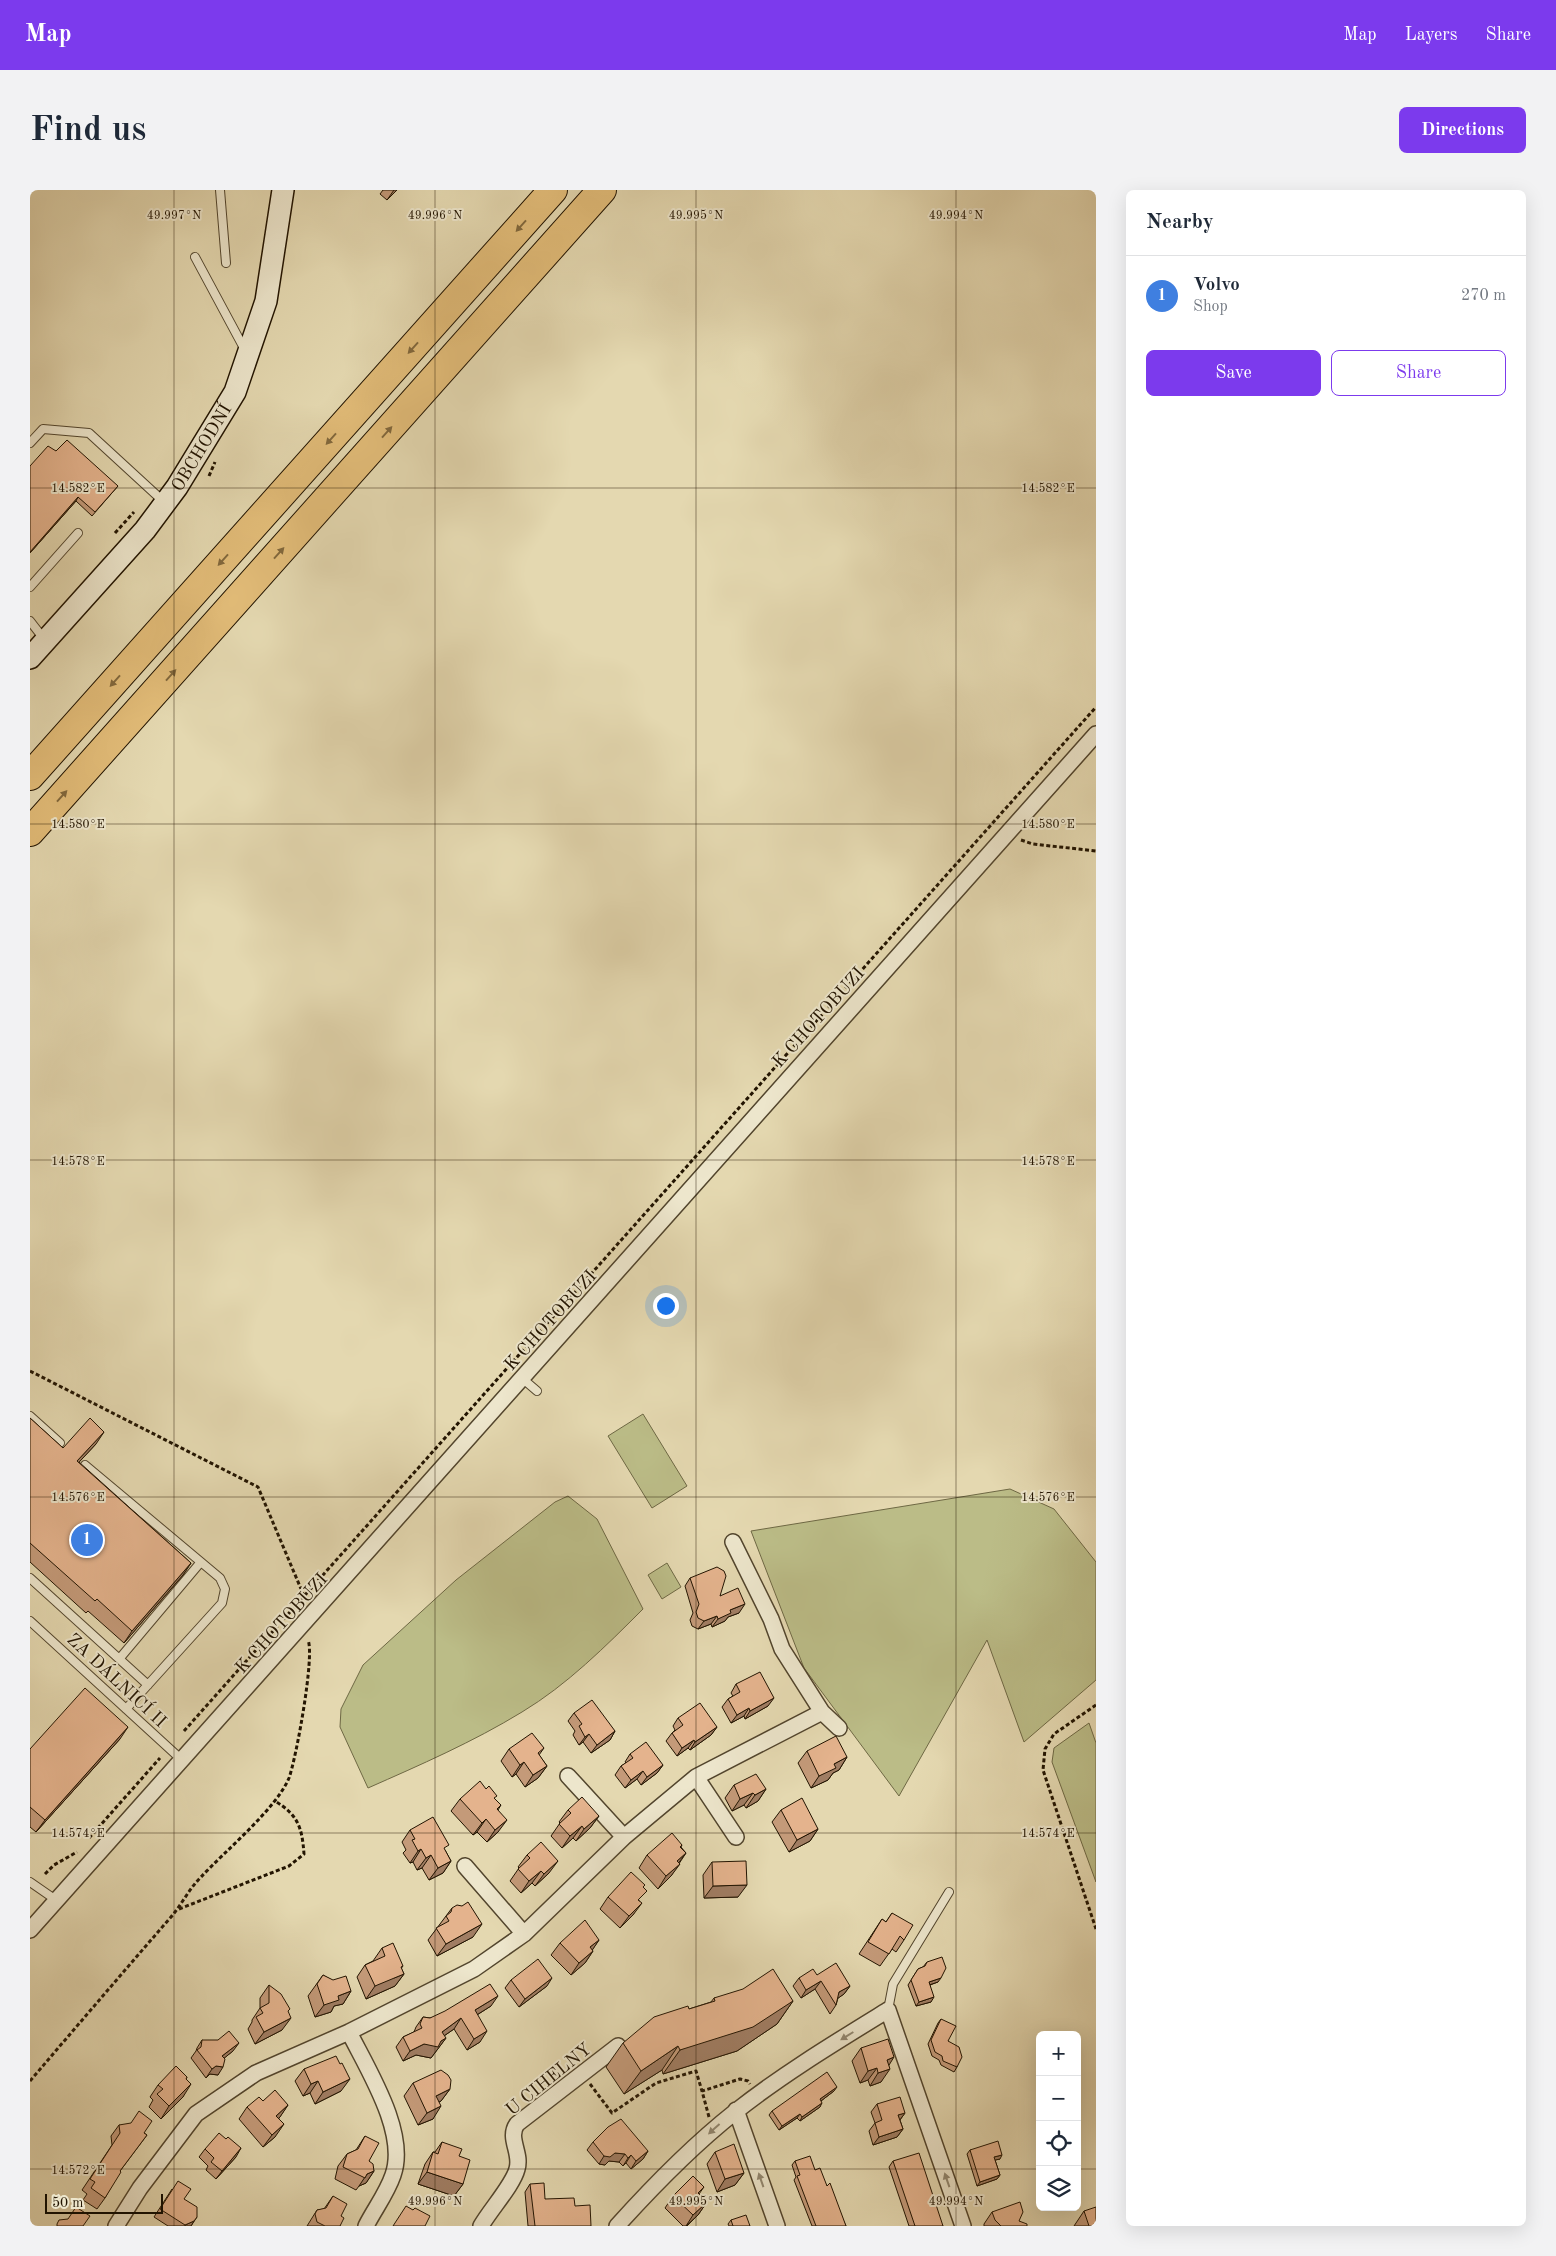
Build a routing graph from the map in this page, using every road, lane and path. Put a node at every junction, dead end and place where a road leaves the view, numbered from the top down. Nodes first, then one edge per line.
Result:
1 (220, 190) edge
2 (283, 190) edge
3 (553, 190) edge
4 (602, 190) edge
5 (195, 258) dead end
6 (226, 263) dead end
7 (248, 356) junction
8 (30, 443) edge
9 (158, 497) junction
10 (78, 532) dead end
11 (115, 534) dead end
12 (30, 587) edge
13 (30, 621) edge
14 (45, 641) junction
15 (30, 658) edge
16 (1096, 707) edge
17 (1096, 734) edge
18 (30, 776) edge
19 (996, 819) junction
20 (1009, 830) junction
21 (30, 832) edge
22 (1096, 851) edge
23 (30, 1371) edge
24 (524, 1379) junction
25 (536, 1391) dead end
26 (30, 1416) edge
27 (60, 1443) edge
28 (85, 1465) edge
29 (733, 1542) dead end
30 (200, 1563) junction
31 (30, 1578) edge
32 (304, 1596) junction
33 (30, 1621) edge
34 (302, 1626) junction
35 (120, 1658) junction
36 (148, 1685) junction
37 (1096, 1705) edge
38 (126, 1709) junction
39 (822, 1712) junction
40 (839, 1728) dead end
41 (184, 1731) dead end
42 (160, 1758) dead end
43 (183, 1760) junction
44 (568, 1776) dead end
45 (696, 1776) junction
46 (275, 1800) junction
47 (736, 1836) dead end
48 (624, 1837) junction
49 (88, 1840) dead end
50 (81, 1847) dead end
51 (464, 1866) dead end
52 (45, 1874) dead end
53 (30, 1882) edge
54 (949, 1892) dead end
55 (56, 1900) junction
56 (177, 1910) junction
57 (1096, 1928) edge
58 (30, 1930) edge
59 (524, 1934) junction
60 (888, 2010) junction
61 (349, 2032) junction
62 (618, 2046) dead end
63 (582, 2074) junction
64 (30, 2081) edge
65 (702, 2092) junction
66 (750, 2100) junction
67 (736, 2110) junction
68 (721, 2123) junction
69 (116, 2226) edge
70 (366, 2226) edge
71 (481, 2226) edge
72 (617, 2226) edge
73 (777, 2226) edge
74 (963, 2226) edge

1 - 6 lane
2 - 7 street, OBCHODNÍ
3 -> 18 highway
21 -> 4 highway
5 - 7 lane
7 - 9 street, OBCHODNÍ
8 - 9 lane
9 - 11 path
9 - 14 street, OBCHODNÍ
10 - 12 lane
13 - 14 lane
14 - 15 street, OBCHODNÍ
16 - 19 path
17 - 20 street, K CHOTOBUZI
19 - 20 path
19 - 32 path
20 - 22 path
20 - 24 street, K CHOTOBUZI
23 - 32 path
24 - 25 lane
24 - 34 street, K CHOTOBUZI
26 - 27 lane
28 - 30 lane
29 - 39 street
30 - 35 lane
30 - 36 lane
31 - 35 lane
32 - 41 path
33 - 38 lane, ZA DÁLNICÍ II
34 - 43 street, K CHOTOBUZI
34 - 46 path
35 - 36 lane
36 - 38 lane
37 - 57 path
38 - 43 lane, ZA DÁLNICÍ II
39 - 40 street
39 - 45 street
42 - 49 path
43 - 55 street, K CHOTOBUZI
44 - 48 street
45 - 47 street
45 - 48 street
46 - 56 path
46 - 56 path
48 - 59 street
50 - 52 path
51 - 59 street
53 - 55 lane
54 - 60 lane
55 - 58 street, K CHOTOBUZI
56 - 64 path
59 - 61 street
60 -> 66 street
74 -> 60 street
61 - 69 street
61 - 70 street
62 - 63 street, U CIHELNY
63 - 65 path
63 - 71 street, U CIHELNY
65 - 66 path
65 - 68 path
66 - 67 street
67 - 68 street
73 -> 67 street
68 -> 72 street

